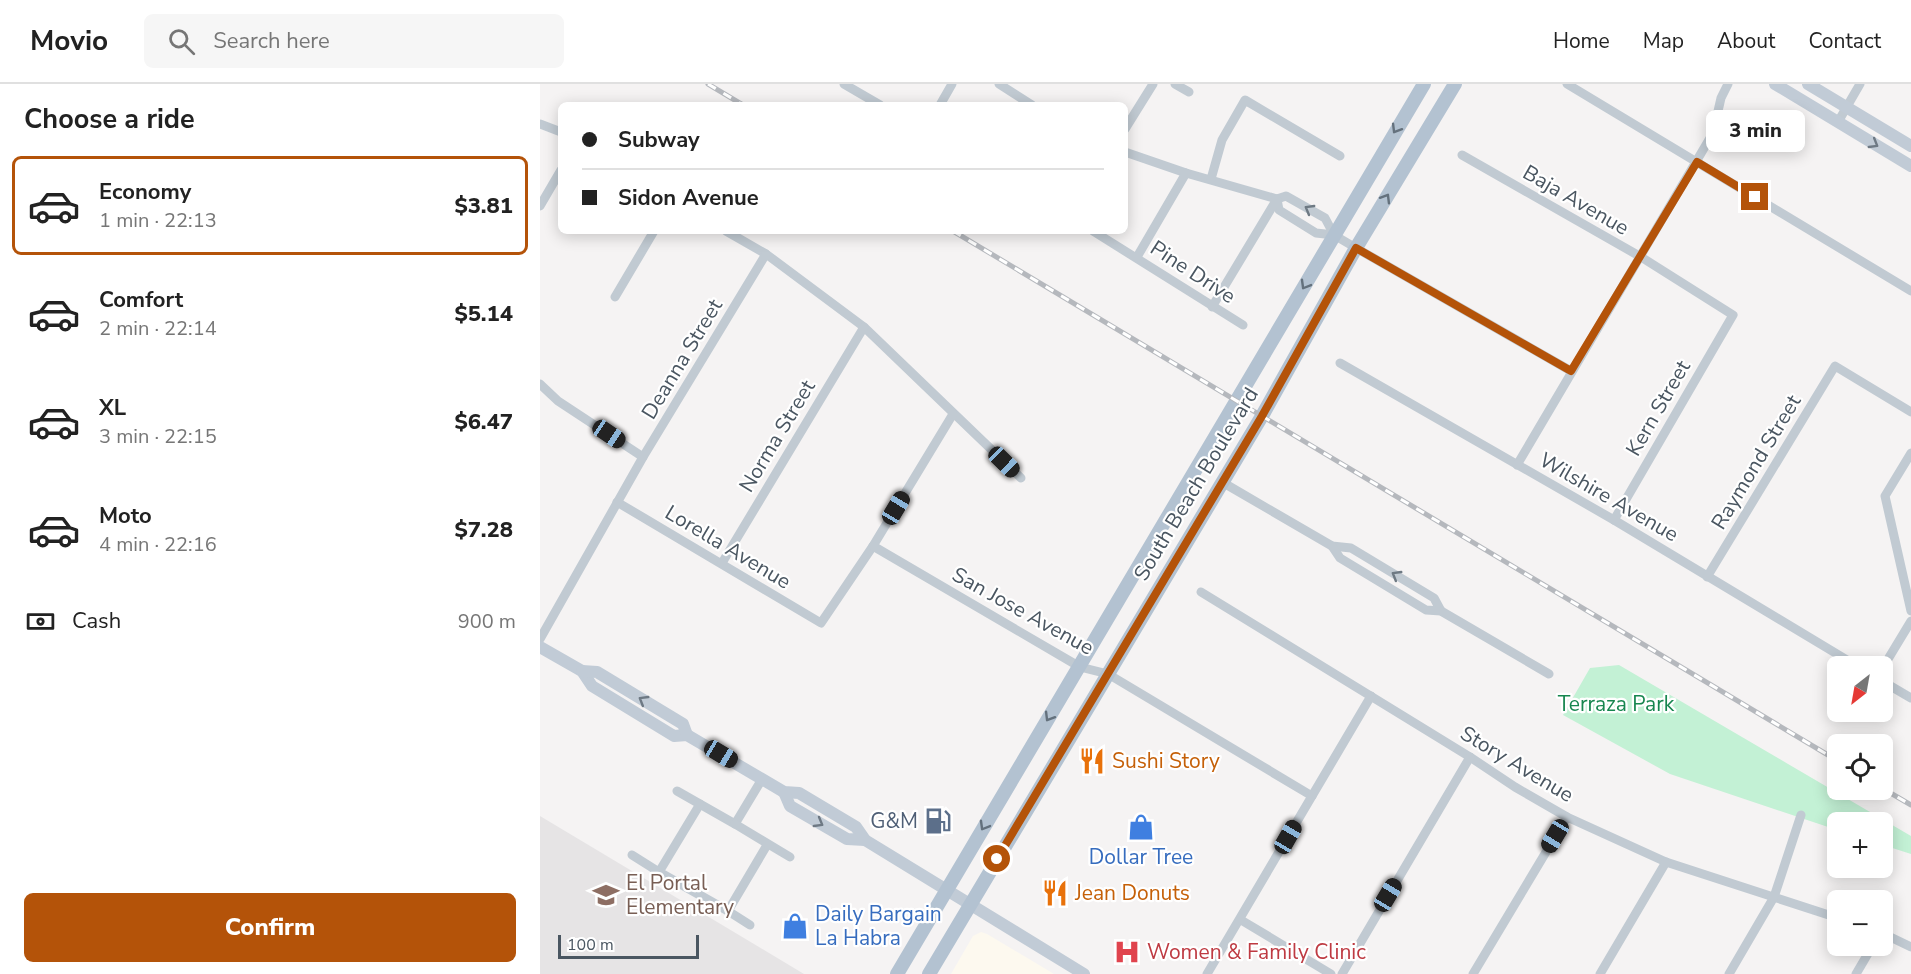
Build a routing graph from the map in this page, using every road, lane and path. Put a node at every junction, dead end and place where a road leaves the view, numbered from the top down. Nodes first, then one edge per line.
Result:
1 (844, 84) edge
2 (952, 84) edge
3 (999, 84) edge
4 (1153, 84) edge
5 (1175, 84) edge
6 (1424, 84) edge
7 (1455, 84) edge
8 (1567, 84) edge
9 (1728, 84) edge
10 (1775, 84) edge
11 (1808, 84) edge
12 (1860, 84) edge
13 (1189, 92) dead end
14 (875, 102) edge
15 (942, 102) edge
16 (1027, 102) edge
17 (1846, 107) junction
18 (1838, 122) junction
19 (540, 123) edge
20 (1128, 124) edge
21 (558, 131) edge
22 (1911, 146) edge
23 (1128, 153) edge
24 (1462, 155) dead end
25 (1340, 156) dead end
26 (1697, 162) junction
27 (1911, 166) edge
28 (1186, 173) junction
29 (558, 175) edge
30 (1211, 179) junction
31 (1277, 199) junction
32 (540, 206) edge
33 (652, 234) edge
34 (731, 234) edge
35 (1098, 234) edge
36 (1334, 234) junction
37 (1356, 248) junction
38 (766, 254) junction
39 (1137, 257) junction
40 (1641, 257) junction
41 (1911, 291) edge
42 (615, 297) dead end
43 (1212, 307) junction
44 (1733, 315) joint
45 (1243, 325) dead end
46 (864, 327) junction
47 (1340, 363) dead end
48 (1571, 371) junction
49 (540, 384) edge
50 (1911, 412) edge
51 (953, 414) junction
52 (1911, 453) edge
53 (643, 456) junction
54 (1517, 465) junction
55 (1021, 478) dead end
56 (1222, 482) junction
57 (617, 502) junction
58 (1614, 520) junction
59 (873, 546) junction
60 (1332, 546) junction
61 (722, 563) junction
62 (1707, 577) junction
63 (1201, 592) dead end
64 (1441, 611) junction
65 (1911, 611) edge
66 (1911, 621) edge
67 (540, 639) edge
68 (540, 647) edge
69 (1840, 656) edge
70 (1890, 656) edge
71 (1080, 667) junction
72 (1108, 674) junction
73 (1549, 674) dead end
74 (1893, 687) edge
75 (1371, 696) junction
76 (1911, 698) edge
77 (1470, 757) junction
78 (762, 779) junction
79 (678, 791) dead end
80 (1312, 796) junction
81 (700, 804) junction
82 (1801, 815) dead end
83 (1567, 817) junction
84 (735, 824) junction
85 (767, 844) junction
86 (632, 855) dead end
87 (790, 858) dead end
88 (1666, 862) junction
89 (660, 872) junction
90 (946, 891) junction
91 (1774, 897) junction
92 (969, 904) junction
93 (728, 911) junction
94 (1827, 914) edge
95 (1240, 920) junction
96 (750, 925) dead end
97 (1893, 938) edge
98 (1911, 946) edge
99 (1867, 956) edge
100 (897, 974) edge
101 (929, 974) edge
102 (1084, 974) edge
103 (1207, 974) edge
104 (1331, 974) edge
105 (1341, 974) edge
106 (1473, 974) edge
107 (1600, 974) edge
108 (1729, 974) edge
109 (1856, 974) edge

1 - 14 street
2 - 15 street
3 - 16 street
4 - 20 street
5 - 13 street
6 -> 36 main road, South Beach Boulevard
37 -> 7 main road, South Beach Boulevard
8 - 26 street
9 - 26 street
10 - 18 main road
11 - 17 main road
12 - 17 street
17 - 18 street
17 - 22 main road
18 -> 27 main road
19 - 21 street
23 - 28 street
24 - 40 street, Baja Avenue
25 - 30 street
26 - 40 street
26 - 41 street
28 - 30 street
28 - 39 street
29 - 32 street
30 - 31 street
36 -> 31 street
31 - 36 street
31 - 43 street
33 - 42 street
34 - 38 street
35 - 39 street, Pine Drive
36 - 37 street
36 -> 71 main road, South Beach Boulevard
37 - 48 street
37 - 56 main road, South Beach Boulevard
38 - 46 street
38 - 53 street, Deanna Street
39 - 43 street, Pine Drive
40 - 44 street, Baja Avenue
40 - 48 street
43 - 45 street, Pine Drive
44 - 58 street, Kern Street
46 - 51 street
46 - 61 street, Norma Street
47 - 54 street, Wilshire Avenue
48 - 54 street
49 - 53 street
50 - 62 street, Raymond Street
51 - 55 street
51 - 59 street
52 - 65 street
53 - 57 street, Deanna Street
54 - 58 street, Wilshire Avenue
56 - 60 street
56 - 72 main road, South Beach Boulevard
57 - 61 street, Lorella Avenue
57 - 67 street, Deanna Street
58 - 62 street, Wilshire Avenue
59 - 61 street, Lorella Avenue
59 - 71 street, San Jose Avenue
60 - 64 street
64 -> 60 street
62 - 69 street, Wilshire Avenue
63 - 75 street, Story Avenue
64 - 73 street
66 - 70 street
68 - 78 main road
71 - 72 street, San Jose Avenue
71 -> 90 main road, South Beach Boulevard
72 - 80 street, San Jose Avenue
72 - 92 main road, South Beach Boulevard
74 - 76 street
75 - 77 street, Story Avenue
75 - 80 street
77 - 83 street, Story Avenue
77 - 105 street
78 - 84 street
78 - 90 main road
79 - 81 street
80 - 95 street
81 - 84 street
81 - 89 street
82 - 91 street
83 - 88 street, Story Avenue
83 - 106 street
84 - 85 street
85 - 87 street
85 - 93 street
86 - 89 street
88 - 91 street, Story Avenue
88 - 107 street
89 - 93 street
90 - 92 main road
90 - 100 main road, South Beach Boulevard
91 - 94 street, Story Avenue
91 - 108 street
92 - 101 main road, South Beach Boulevard
92 - 102 main road
93 - 96 street
95 - 103 street
95 - 104 street
97 - 98 street
99 - 109 street

